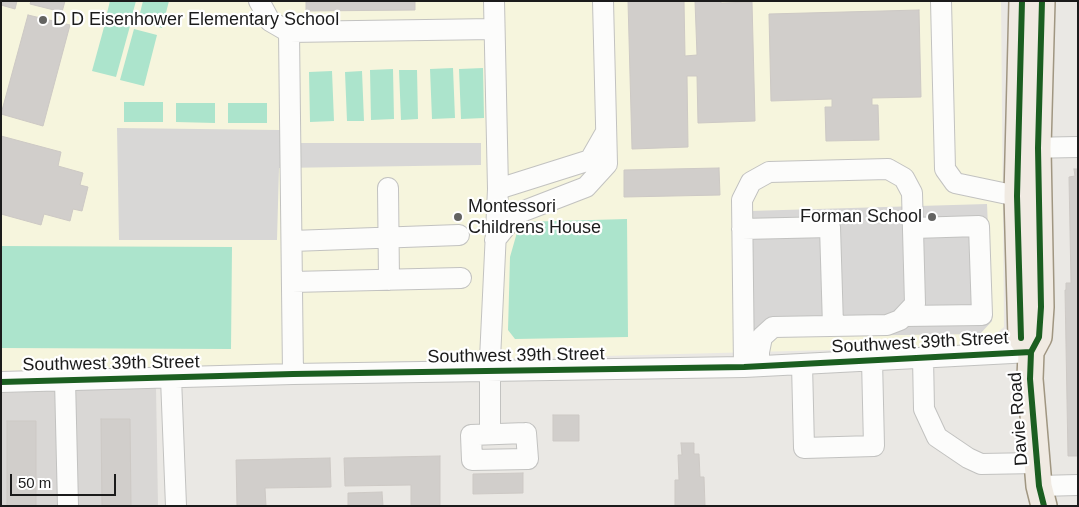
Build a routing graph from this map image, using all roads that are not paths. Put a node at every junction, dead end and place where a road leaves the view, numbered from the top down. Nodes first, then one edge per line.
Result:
1 (259, 1) edge
2 (494, 1) edge
3 (603, 1) edge
4 (941, 1) edge
5 (1022, 1) edge
6 (1042, 1) edge
7 (494, 29) junction
8 (289, 32) junction
9 (606, 132) junction
10 (1078, 147) edge
11 (1028, 148) junction
12 (388, 188) dead end
13 (498, 189) junction
14 (1017, 196) junction
15 (913, 228) junction
16 (742, 229) junction
17 (459, 234) dead end
18 (389, 237) junction
19 (495, 240) junction
20 (292, 241) junction
21 (460, 278) dead end
22 (390, 280) junction
23 (292, 282) junction
24 (904, 316) junction
25 (833, 326) junction
26 (1031, 352) junction
27 (923, 357) junction
28 (872, 360) junction
29 (802, 364) junction
30 (752, 366) junction
31 (491, 370) junction
32 (293, 374) junction
33 (171, 378) junction
34 (65, 380) junction
35 (1, 382) edge
36 (490, 434) dead end
37 (1078, 485) edge
38 (1038, 490) edge
39 (68, 506) edge
40 (176, 506) edge

1 - 8 street
2 - 7 street
3 - 9 street
4 - 14 street
5 - 11 main road, Davie Road
6 - 11 main road, Davie Road
7 - 8 street
7 - 13 street
8 - 20 street
9 - 13 street
9 - 19 street
10 - 11 street
11 - 14 main road, Davie Road
11 - 26 main road, Davie Road
12 - 18 street
13 - 19 street
14 - 26 main road, Davie Road
15 - 16 street
15 - 24 street
15 - 24 street
16 - 25 street
16 - 30 street
17 - 18 street
18 - 20 street
18 - 22 street
19 - 31 street
20 - 23 street
21 - 22 street
22 - 23 street
23 - 32 street
24 - 25 street
25 - 30 street
26 - 27 street, Southwest 39th Street
26 - 38 main road, Davie Road
27 - 28 street, Southwest 39th Street
27 - 38 street
28 - 29 street, Southwest 39th Street
28 - 29 street
29 - 30 street, Southwest 39th Street
30 - 31 street, Southwest 39th Street
31 - 32 street, Southwest 39th Street
31 - 36 street
32 - 33 street, Southwest 39th Street
33 - 34 street, Southwest 39th Street
33 - 40 street
34 - 35 street, Southwest 39th Street
34 - 39 street
37 - 38 street

